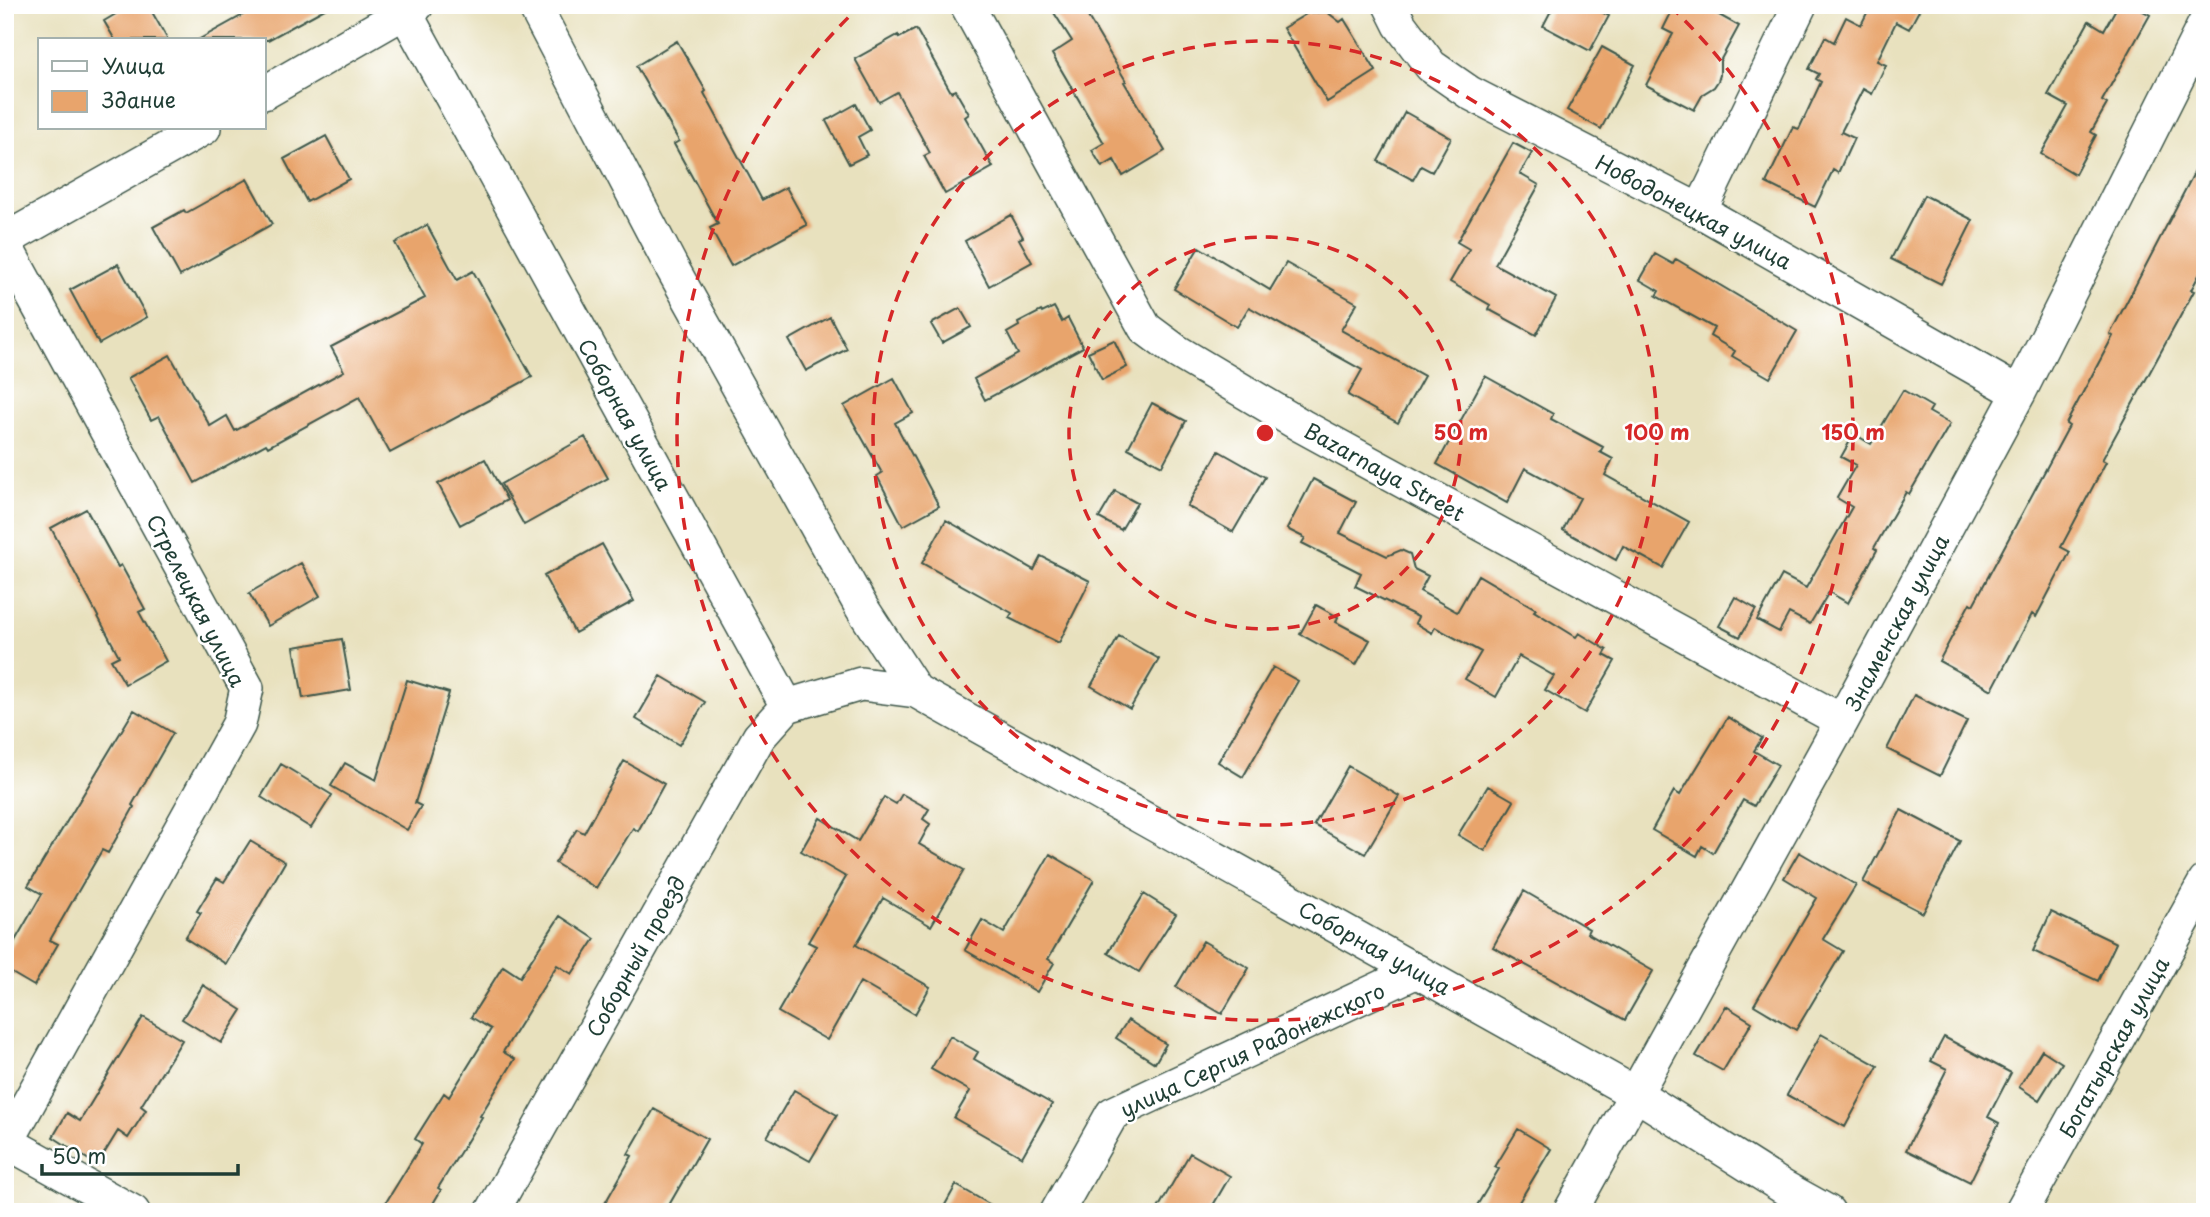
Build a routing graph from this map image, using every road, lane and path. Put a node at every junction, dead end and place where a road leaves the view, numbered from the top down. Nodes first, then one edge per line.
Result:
1 (534, 5) edge
2 (967, 5) edge
3 (1390, 5) edge
4 (1800, 5) edge
5 (408, 8) edge
6 (2205, 23) edge
7 (266, 92) edge
8 (201, 130) edge
9 (1700, 211) junction
10 (5, 242) edge
11 (2019, 393) junction
12 (916, 691) junction
13 (787, 706) junction
14 (1843, 721) junction
15 (2205, 882) edge
16 (1417, 971) junction
17 (1636, 1094) junction
18 (6, 1141) edge
19 (133, 1212) edge
20 (492, 1212) edge
21 (1057, 1212) edge
22 (1570, 1212) edge
23 (1828, 1212) edge
24 (2021, 1212) edge

1 - 12 street, Соборная улица
2 - 14 street, Bazarnaya Street
3 - 9 street, Новодонецкая улица
4 - 9 street
5 - 7 street
5 - 13 street, Соборная улица
6 - 11 street, Знаменская улица
8 - 10 street
9 - 11 street, Новодонецкая улица
10 - 18 street, Стрелецкая улица
11 - 14 street, Знаменская улица
12 - 13 street, Соборная улица
12 - 16 street, Соборная улица
13 - 20 street, Соборный проезд
14 - 17 street, Знаменская улица
15 - 24 street, Богатырская улица
16 - 17 street, Соборная улица
16 - 21 street, улица Сергия Радонежского
17 - 22 street, Знаменская улица
17 - 23 street, Соборная улица
18 - 19 street

